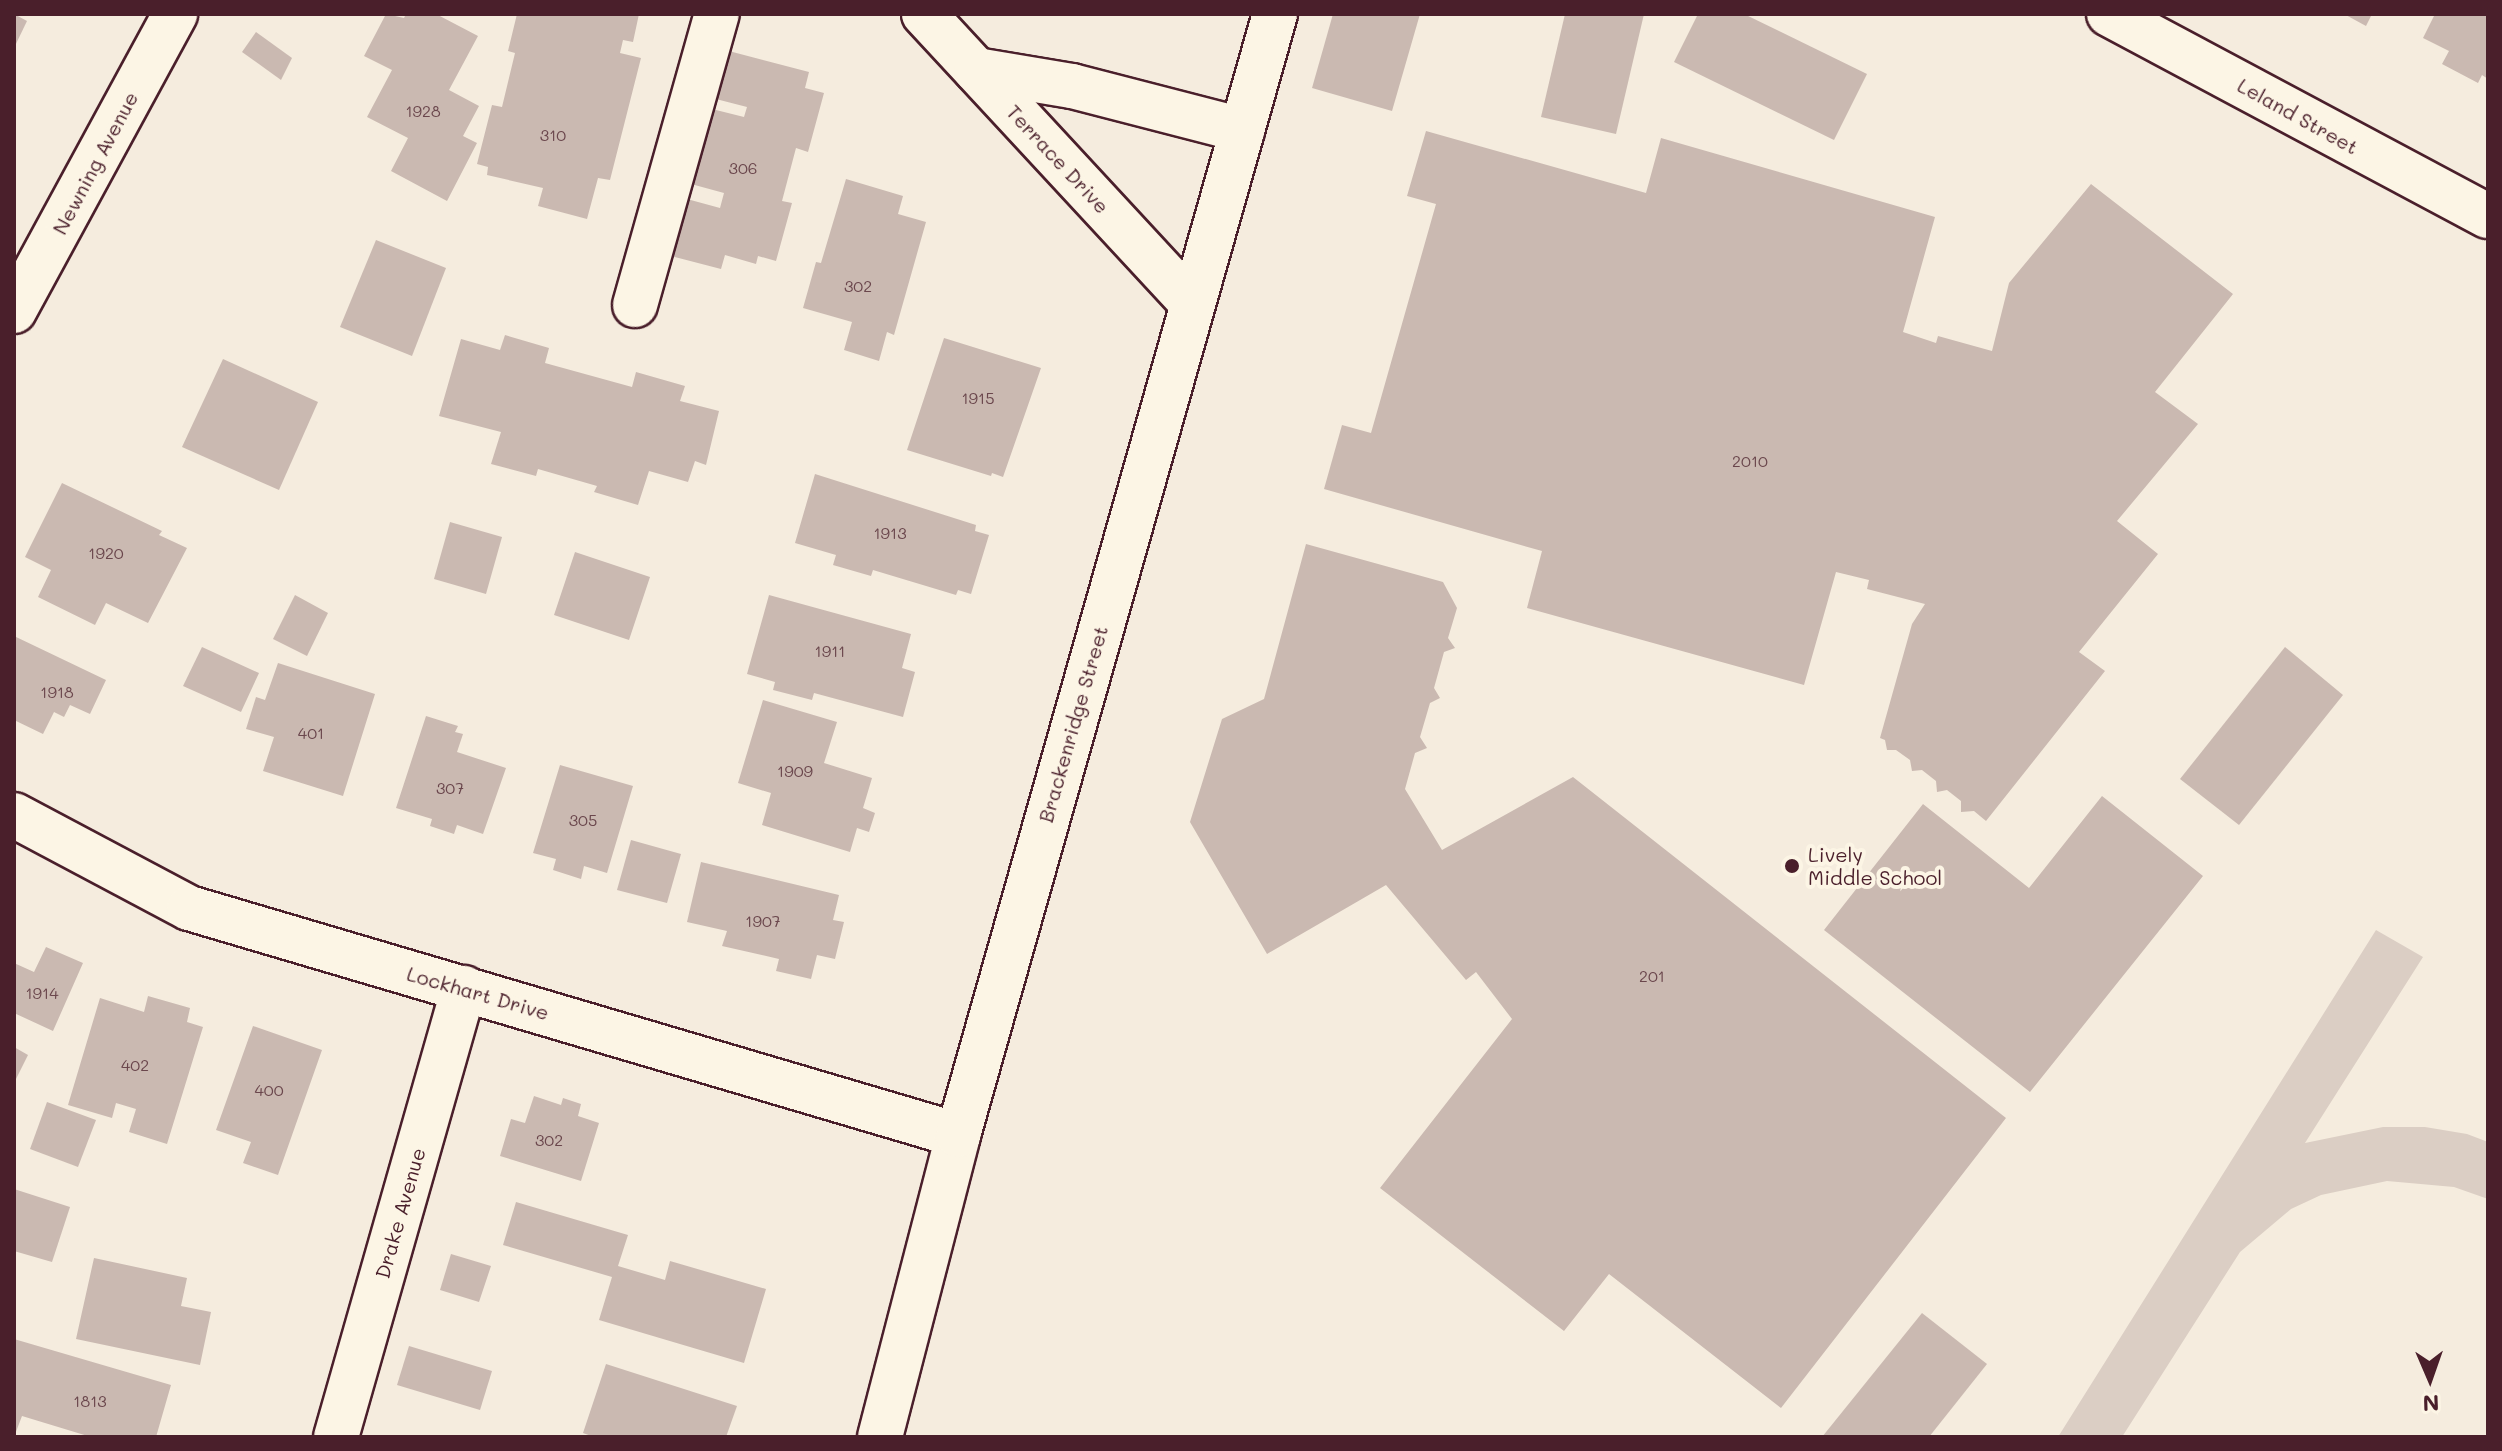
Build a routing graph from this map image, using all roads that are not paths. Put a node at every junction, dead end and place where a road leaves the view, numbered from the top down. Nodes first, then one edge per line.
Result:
1 (175, 14) edge
2 (717, 14) edge
3 (924, 14) edge
4 (1275, 14) edge
5 (2132, 19) edge
6 (976, 70) junction
7 (1242, 130) junction
8 (2488, 216) edge
9 (1192, 303) junction
10 (635, 305) dead end
11 (14, 311) edge
12 (14, 815) edge
13 (464, 988) junction
14 (958, 1135) junction
15 (336, 1437) edge
16 (880, 1437) edge

1 - 11 street, Newning Avenue
2 - 10 street
3 - 6 street, Terrace Drive
4 - 7 street, Brackenridge Street
5 - 8 street, Leland Street
6 - 7 street
6 - 9 street, Terrace Drive
7 - 9 street, Brackenridge Street
9 - 14 street, Brackenridge Street
12 - 13 street, Lockhart Drive
13 - 14 street, Lockhart Drive
13 - 15 street, Drake Avenue
14 - 16 street, Brackenridge Street

